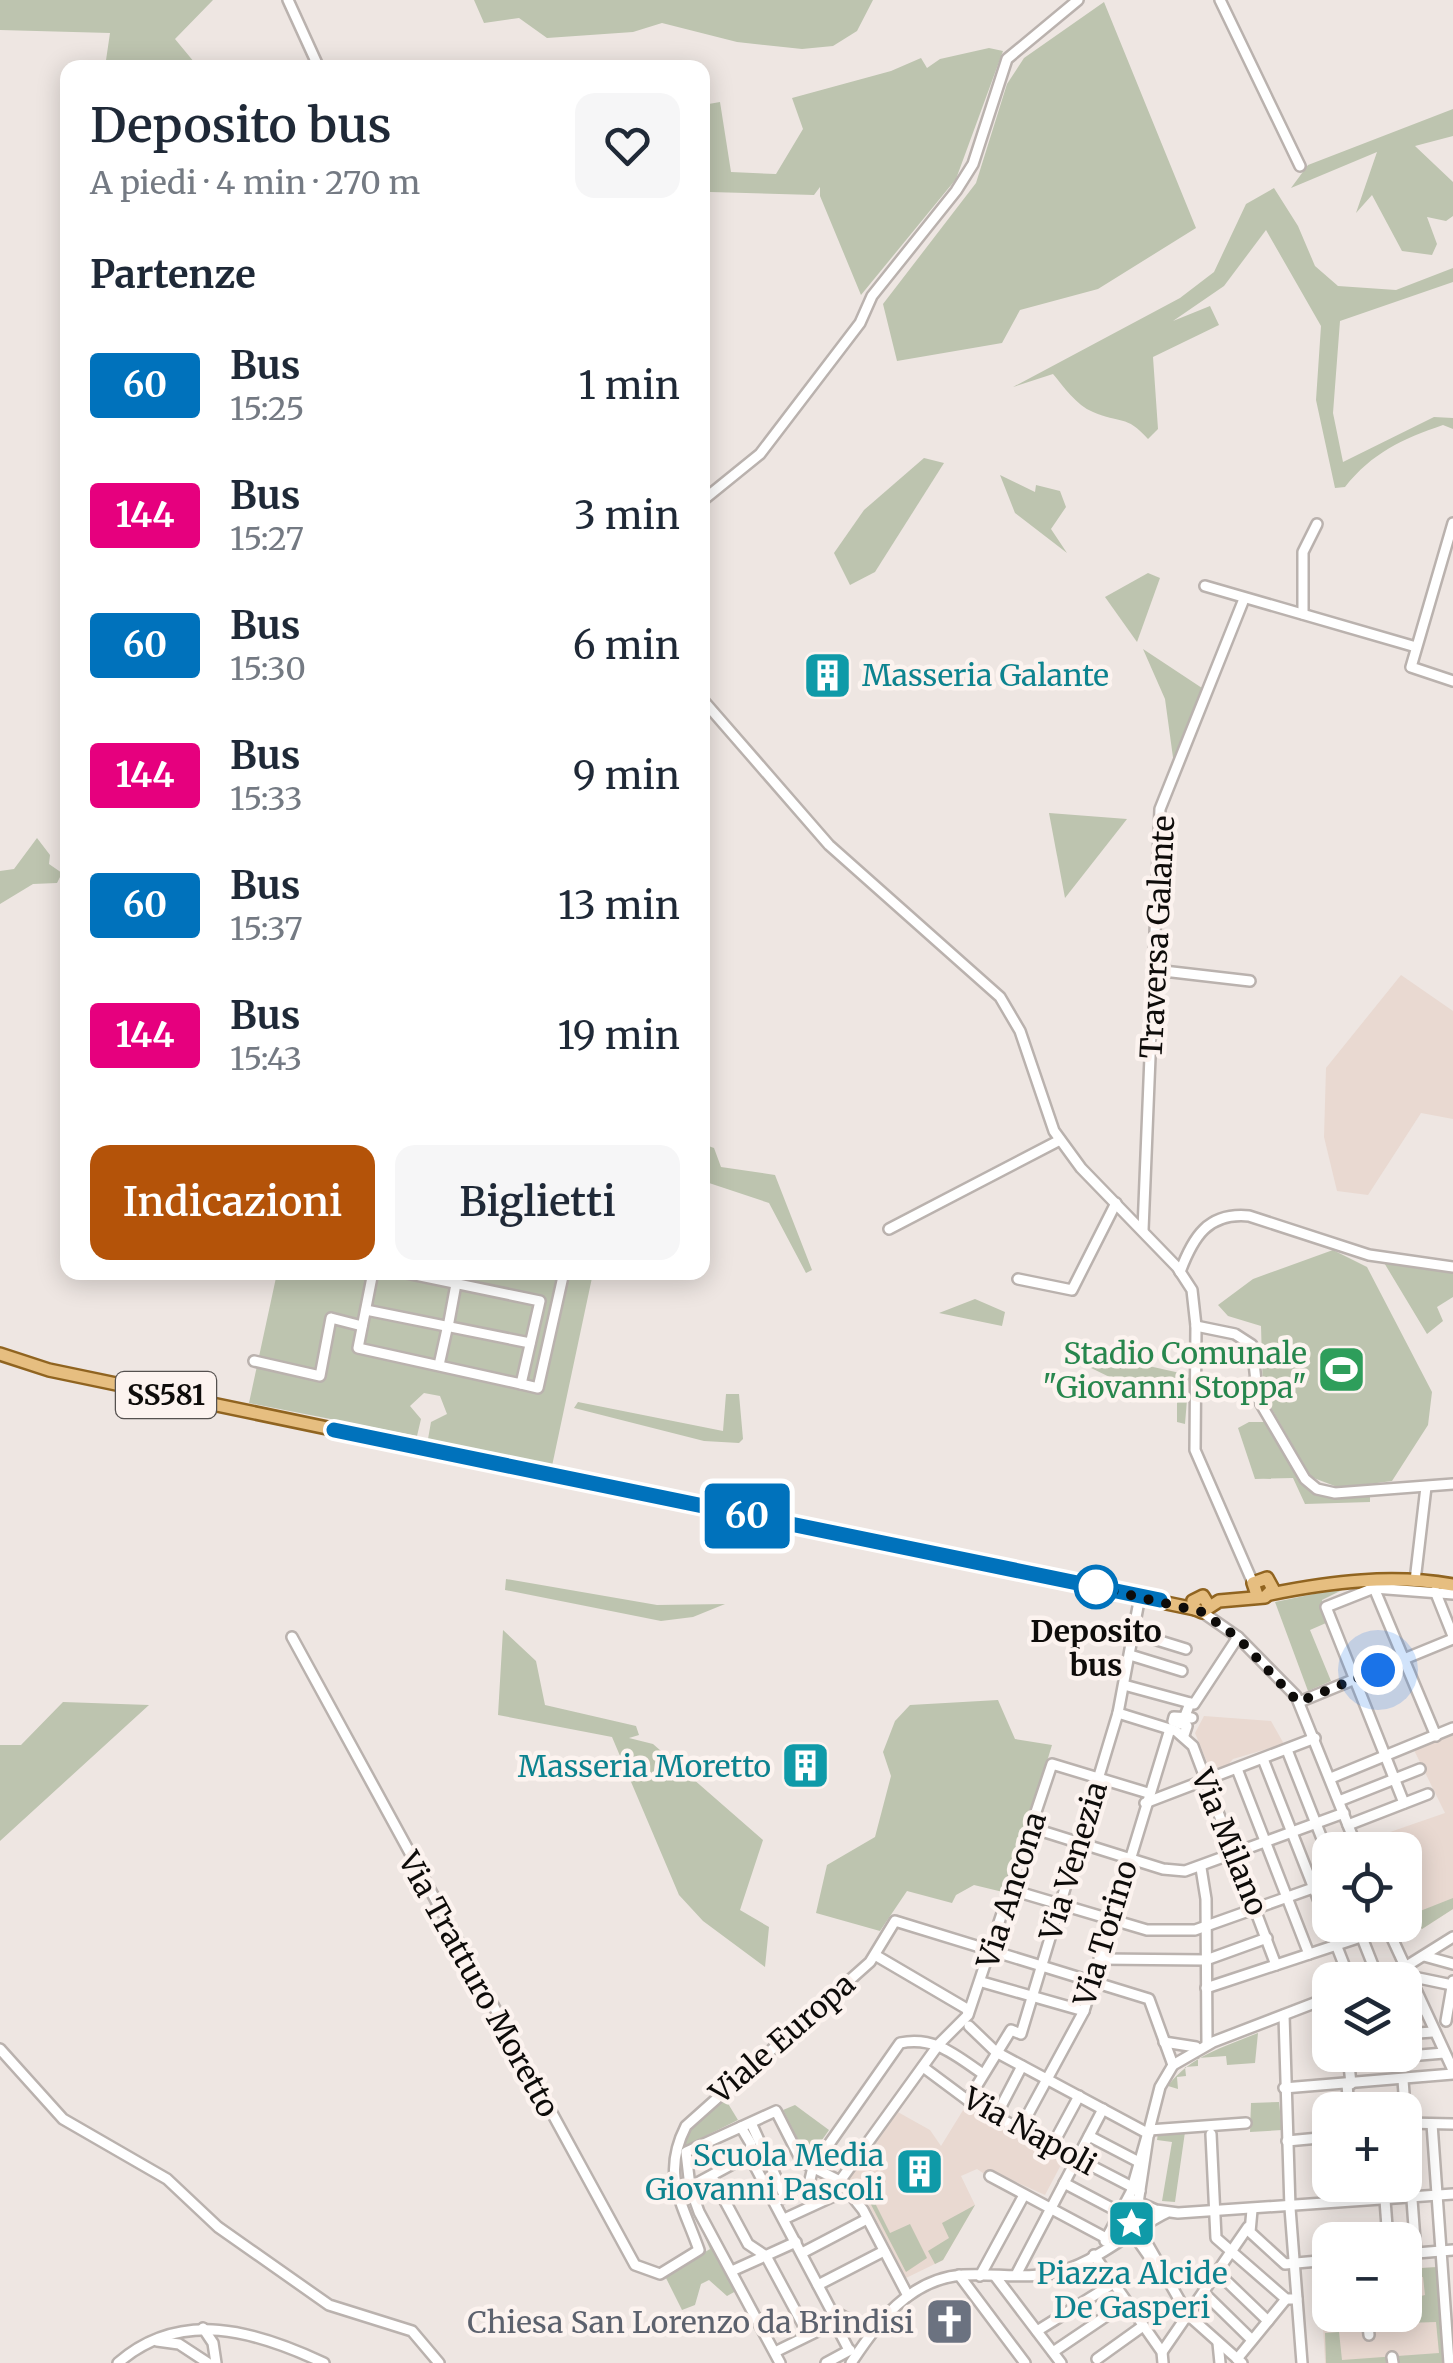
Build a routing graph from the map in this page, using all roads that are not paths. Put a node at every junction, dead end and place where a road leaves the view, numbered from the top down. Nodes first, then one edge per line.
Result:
1 (288, 0) edge
2 (1078, 0) edge
3 (1220, 0) edge
4 (314, 60) edge
5 (1300, 166) dead end
6 (710, 495) edge
7 (1317, 524) dead end
8 (1453, 524) edge
9 (1205, 586) dead end
10 (1244, 599) junction
11 (1303, 614) junction
12 (1416, 647) junction
13 (1453, 681) edge
14 (710, 708) edge
15 (1154, 970) junction
16 (1250, 981) dead end
17 (1060, 1140) junction
18 (1116, 1204) junction
19 (889, 1229) dead end
20 (1143, 1230) junction
21 (1453, 1268) edge
22 (1180, 1272) junction
23 (1018, 1279) dead end
24 (372, 1280) edge
25 (437, 1280) edge
26 (562, 1280) edge
27 (456, 1284) junction
28 (366, 1310) junction
29 (362, 1326) junction
30 (1196, 1326) junction
31 (447, 1328) junction
32 (530, 1343) junction
33 (0, 1354) edge
34 (254, 1361) dead end
35 (439, 1365) junction
36 (521, 1384) junction
37 (1453, 1484) edge
38 (1426, 1487) junction
39 (1415, 1581) junction
40 (1373, 1584) junction
41 (1453, 1585) edge
42 (1262, 1586) junction
43 (1435, 1592) junction
44 (1453, 1594) edge
45 (1140, 1596) junction
46 (1202, 1605) junction
47 (1134, 1633) junction
48 (292, 1637) dead end
49 (1453, 1637) edge
50 (1238, 1638) junction
51 (1186, 1649) dead end
52 (1130, 1655) junction
53 (1403, 1660) junction
54 (1182, 1671) dead end
55 (1354, 1679) junction
56 (1124, 1685) junction
57 (1298, 1702) junction
58 (1190, 1703) junction
59 (1118, 1713) junction
60 (1453, 1728) edge
61 (1170, 1729) junction
62 (1184, 1735) junction
63 (1436, 1736) junction
64 (1315, 1738) junction
65 (1288, 1750) junction
66 (1386, 1756) junction
67 (1263, 1759) junction
68 (1237, 1768) junction
69 (1420, 1769) dead end
70 (1330, 1778) junction
71 (1098, 1779) junction
72 (1395, 1779) junction
73 (1206, 1781) junction
74 (1428, 1794) dead end
75 (1147, 1798) junction
76 (1339, 1801) junction
77 (1404, 1803) junction
78 (1344, 1813) junction
79 (1316, 1822) junction
80 (1348, 1825) junction
81 (1032, 1828) junction
82 (1290, 1832) junction
83 (1320, 1832) edge
84 (1351, 1832) edge
85 (1079, 1842) junction
86 (1264, 1842) junction
87 (1235, 1854) junction
88 (1128, 1858) junction
89 (1201, 1868) junction
90 (1312, 1889) joint
91 (1012, 1890) junction
92 (1287, 1898) junction
93 (1060, 1905) junction
94 (1258, 1910) junction
95 (1109, 1920) junction
96 (1206, 1926) junction
97 (1268, 1938) junction
98 (1450, 1941) edge
99 (1343, 1942) edge
100 (1336, 1944) junction
101 (992, 1950) junction
102 (875, 1954) junction
103 (1309, 1954) junction
104 (1424, 1956) junction
105 (1099, 1959) junction
106 (1206, 1960) junction
107 (1343, 1962) edge
108 (1417, 1962) edge
109 (1453, 1964) edge
110 (1042, 1965) junction
111 (1276, 1965) junction
112 (1422, 1975) edge
113 (1092, 1980) junction
114 (982, 1982) junction
115 (1452, 1983) edge
116 (1206, 1988) junction
117 (1034, 1996) junction
118 (1312, 2004) edge
119 (1422, 2009) edge
120 (1084, 2011) junction
121 (1424, 2014) junction
122 (1284, 2015) junction
123 (965, 2022) junction
124 (1449, 2022) edge
125 (1432, 2032) junction
126 (1422, 2033) edge
127 (1210, 2042) junction
128 (939, 2044) junction
129 (1196, 2046) junction
130 (0, 2049) edge
131 (996, 2052) junction
132 (1169, 2053) junction
133 (1444, 2053) junction
134 (1422, 2054) edge
135 (923, 2066) junction
136 (1022, 2066) junction
137 (1349, 2072) edge
138 (1453, 2072) edge
139 (983, 2074) junction
140 (1046, 2079) junction
141 (1403, 2080) junction
142 (1349, 2084) junction
143 (1284, 2088) junction
144 (1349, 2092) edge
145 (1404, 2092) edge
146 (1079, 2096) junction
147 (968, 2100) junction
148 (1103, 2109) junction
149 (996, 2116) junction
150 (1246, 2123) dead end
151 (1422, 2124) edge
152 (1432, 2124) junction
153 (1453, 2124) edge
154 (746, 2125) junction
155 (1020, 2129) junction
156 (1149, 2132) junction
157 (1211, 2134) dead end
158 (1089, 2136) junction
159 (1312, 2139) edge
160 (1287, 2141) junction
161 (1052, 2146) junction
162 (749, 2155) junction
163 (1076, 2158) junction
164 (1136, 2161) junction
165 (813, 2167) junction
166 (712, 2176) junction
167 (990, 2176) dead end
168 (840, 2181) junction
169 (1064, 2183) junction
170 (690, 2187) junction
171 (1422, 2193) edge
172 (1453, 2194) edge
173 (1024, 2195) junction
174 (1134, 2195) junction
175 (1436, 2195) junction
176 (786, 2197) junction
177 (775, 2202) junction
178 (1361, 2202) edge
179 (1290, 2208) junction
180 (1050, 2210) junction
181 (1252, 2210) junction
182 (700, 2212) junction
183 (1215, 2212) junction
184 (1121, 2213) junction
185 (1166, 2213) junction
186 (688, 2218) junction
187 (784, 2219) junction
188 (867, 2219) junction
189 (1248, 2226) junction
190 (1135, 2231) junction
191 (796, 2242) junction
192 (1104, 2246) junction
193 (1453, 2250) edge
194 (884, 2251) junction
195 (1228, 2252) junction
196 (1441, 2252) junction
197 (802, 2253) junction
198 (1422, 2253) edge
199 (766, 2256) junction
200 (1312, 2262) edge
201 (1294, 2263) junction
202 (734, 2270) junction
203 (1218, 2274) junction
204 (959, 2275) junction
205 (1016, 2275) junction
206 (980, 2276) junction
207 (994, 2276) junction
208 (1114, 2283) junction
209 (818, 2285) junction
210 (1204, 2293) junction
211 (908, 2296) junction
212 (1291, 2299) junction
213 (1127, 2302) junction
214 (1449, 2307) edge
215 (1188, 2315) junction
216 (1268, 2321) junction
217 (1143, 2326) junction
218 (203, 2328) junction
219 (229, 2330) junction
220 (1037, 2331) junction
221 (872, 2332) junction
222 (1369, 2332) edge
223 (808, 2334) junction
224 (1369, 2335) dead end
225 (154, 2340) junction
226 (1252, 2340) junction
227 (1218, 2343) junction
228 (1450, 2348) edge
229 (853, 2351) junction
230 (196, 2352) junction
231 (775, 2352) junction
232 (1052, 2352) junction
233 (1162, 2357) edge
234 (1096, 2360) dead end
235 (213, 2361) edge
236 (1239, 2361) edge
237 (118, 2363) edge
238 (324, 2363) edge
239 (439, 2363) edge
240 (780, 2363) edge
241 (826, 2363) edge
242 (851, 2363) edge
243 (1025, 2363) edge
244 (1061, 2363) edge
245 (1220, 2363) edge
246 (1302, 2363) edge
247 (1449, 2363) edge

1 - 4 street
2 - 6 street
3 - 5 street
7 - 11 street
8 - 12 street
9 - 10 street
10 - 11 street
10 - 15 street, Traversa Galante
11 - 12 street
12 - 13 street
14 - 17 street
15 - 16 street
15 - 20 street, Traversa Galante
17 - 18 street
17 - 19 street
18 - 20 street
18 - 23 street
20 - 22 street
21 - 22 street
22 - 30 street
24 - 28 street
25 - 27 street
26 - 36 street
27 - 31 street
27 - 32 street
28 - 29 street
28 - 31 street
29 - 34 street
29 - 35 street
30 - 38 street
30 - 42 street
31 - 32 street
31 - 35 street
32 - 36 street
33 - 45 main road, SS581
35 - 36 street
37 - 38 street
38 - 39 street
39 - 40 main road
39 - 41 main road
40 - 42 main road
40 - 43 street
40 - 53 street
40 - 55 street
42 - 46 main road
43 - 44 street
43 - 49 street
45 - 46 main road
45 - 47 street, Via Venezia
46 - 50 street
47 - 51 street
47 - 52 street, Via Venezia
48 - 186 street, Via Tratturo Moretto
49 - 53 street
50 - 57 street
50 - 58 street
52 - 54 street
52 - 56 street, Via Venezia
53 - 55 street
53 - 63 street
55 - 57 street
55 - 66 street
56 - 58 street
56 - 59 street, Via Venezia
57 - 64 street
58 - 62 street
59 - 61 street, Via Milano
59 - 71 street, Via Venezia
60 - 63 street
61 - 62 street, Via Milano
61 - 75 street, Via Torino
62 - 73 street, Via Milano
63 - 66 street
64 - 65 street
64 - 70 street
65 - 67 street
65 - 79 street
66 - 70 street
66 - 72 street
67 - 68 street
67 - 82 street
68 - 73 street
68 - 86 street
69 - 72 street
70 - 76 street
71 - 75 street
71 - 81 street, Via Ancona
71 - 85 street, Via Venezia
72 - 76 street
72 - 77 street
73 - 75 street
73 - 87 street, Via Milano
74 - 77 street
75 - 88 street, Via Torino
76 - 78 street
77 - 80 street
78 - 79 street
78 - 80 street
79 - 82 street
79 - 83 street
80 - 84 street
81 - 85 street
81 - 91 street, Via Ancona
82 - 86 street
82 - 90 street
85 - 88 street
85 - 93 street, Via Venezia
86 - 87 street
86 - 92 street
87 - 89 street
87 - 94 street, Via Milano
88 - 89 street
88 - 95 street, Via Torino
89 - 96 street
90 - 92 street
91 - 93 street
91 - 101 street, Via Ancona
92 - 94 street
92 - 103 street
93 - 95 street
93 - 110 street, Via Venezia
94 - 96 street
94 - 97 street, Via Milano
95 - 96 street
95 - 105 street, Via Torino
96 - 106 street
97 - 106 street
97 - 111 street, Via Milano
98 - 104 street
99 - 100 street
100 - 103 street
100 - 107 street
101 - 102 street, Viale Europa
101 - 110 street
101 - 114 street, Via Ancona
102 - 123 street
102 - 186 street, Viale Europa
103 - 111 street
104 - 108 street
104 - 109 street
105 - 106 street
105 - 113 street, Via Torino
106 - 116 street
110 - 113 street
110 - 117 street, Via Venezia
111 - 116 street
112 - 115 street
113 - 120 street, Via Torino
113 - 132 street
114 - 117 street
114 - 123 street, Via Ancona
115 - 124 street
116 - 127 street
117 - 120 street
117 - 131 street, Via Venezia
118 - 122 street
119 - 121 street
120 - 140 street, Via Torino
121 - 124 street
121 - 125 street
122 - 127 street
122 - 143 street
123 - 128 street
123 - 131 street
125 - 126 street
125 - 133 street
127 - 129 street
127 - 132 street
128 - 135 street
128 - 139 street
128 - 165 street
129 - 132 street
129 - 132 street
130 - 239 street
131 - 136 street
131 - 139 street, Via Venezia
132 - 156 street
133 - 134 street
133 - 138 street
135 - 147 street, Via Napoli
135 - 168 street
136 - 140 street
136 - 149 street
137 - 142 street
138 - 141 street
139 - 147 street, Via Venezia
140 - 146 street
140 - 155 street, Via Torino
141 - 142 street
141 - 145 street
142 - 143 street
142 - 144 street
143 - 160 street
146 - 148 street
146 - 161 street
147 - 149 street, Via Napoli
148 - 156 street
148 - 158 street
149 - 155 street, Via Napoli
150 - 156 street
151 - 152 street
152 - 153 street
152 - 175 street
154 - 162 street
154 - 165 street
154 - 170 street
154 - 176 street
155 - 161 street, Via Napoli
156 - 164 street
156 - 174 street
157 - 183 street
158 - 163 street
158 - 164 street
159 - 160 street
160 - 179 street
161 - 163 street, Via Napoli
162 - 166 street
162 - 177 street
163 - 169 street
163 - 174 street, Via Napoli
164 - 174 street
165 - 168 street
165 - 176 street
166 - 170 street
166 - 199 street
167 - 173 street
168 - 187 street
168 - 188 street
169 - 180 street
169 - 184 street
170 - 182 street
171 - 175 street
172 - 175 street
173 - 180 street
173 - 206 street
174 - 184 street
174 - 185 street, Via Napoli
174 - 190 street
175 - 196 street
176 - 177 street
177 - 187 street
178 - 179 street
179 - 181 street
179 - 201 street
180 - 192 street
180 - 205 street
181 - 183 street
181 - 189 street
182 - 186 street
182 - 202 street
183 - 185 street
183 - 195 street
184 - 192 street
185 - 190 street
187 - 191 street
188 - 194 street
188 - 197 street
189 - 195 street
189 - 201 street
190 - 192 street
190 - 215 street
191 - 197 street
191 - 199 street
192 - 205 street
192 - 208 street
193 - 196 street
194 - 209 street
194 - 211 street
195 - 203 street
195 - 212 street
196 - 198 street
196 - 214 street
197 - 209 street
199 - 202 street
199 - 223 street
200 - 201 street
201 - 212 street
202 - 231 street
203 - 210 street
203 - 216 street
204 - 206 street
204 - 211 street
204 - 243 street
205 - 207 street
206 - 207 street
207 - 220 street
208 - 213 street
208 - 220 street
209 - 221 street
210 - 215 street
210 - 226 street
211 - 221 street
212 - 216 street
212 - 246 street
213 - 217 street
213 - 232 street
214 - 228 street
215 - 227 street
215 - 233 street
216 - 226 street
217 - 233 street
217 - 234 street
218 - 219 street
218 - 225 street
218 - 230 street
218 - 235 street
219 - 235 street
219 - 238 street
220 - 232 street
221 - 229 street
222 - 224 street
223 - 229 street
223 - 231 street
225 - 230 street
225 - 237 street
226 - 236 street
227 - 236 street
227 - 245 street
228 - 247 street
229 - 241 street
229 - 242 street
230 - 235 street
231 - 240 street
232 - 244 street

